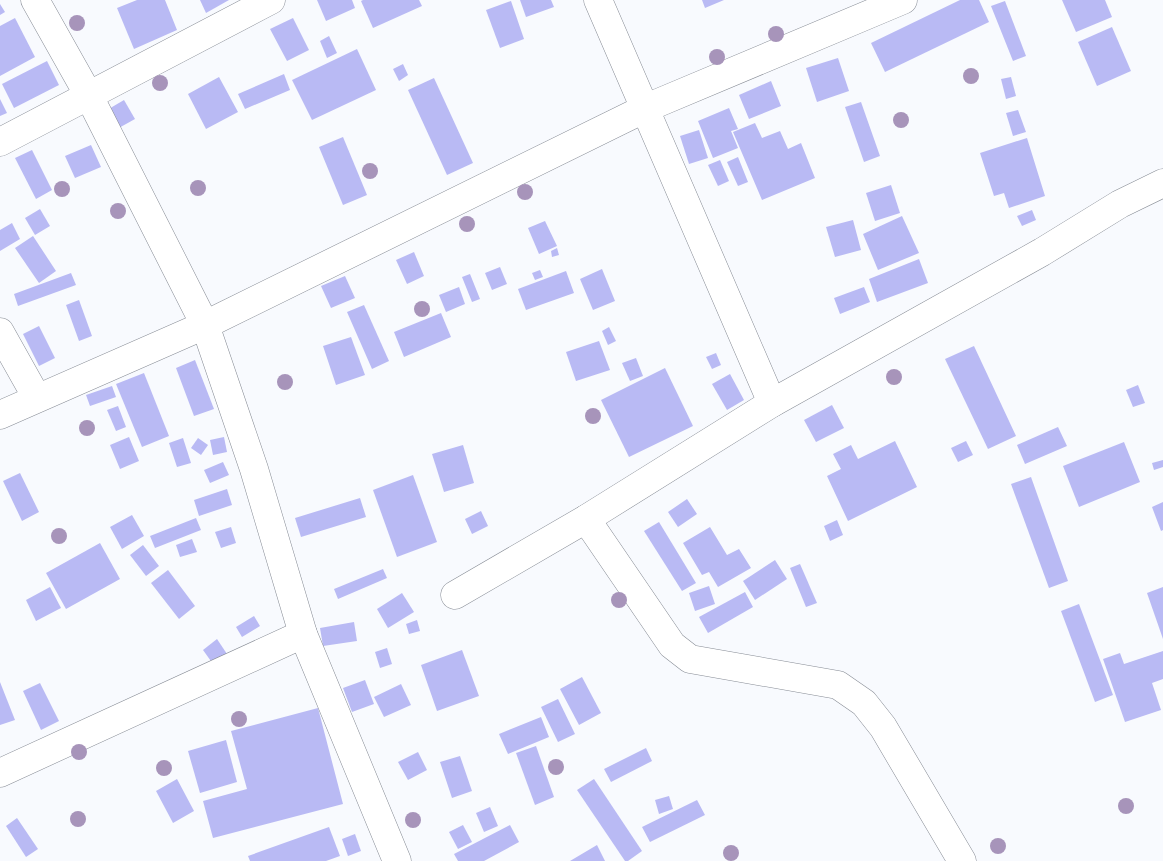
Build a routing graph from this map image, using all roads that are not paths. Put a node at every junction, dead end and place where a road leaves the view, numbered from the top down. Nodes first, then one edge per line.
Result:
1 (35, 0) edge
2 (271, 0) edge
3 (598, 0) edge
4 (903, 0) edge
5 (89, 96) junction
6 (646, 108) junction
7 (0, 142) edge
8 (1163, 183) edge
9 (205, 325) junction
10 (0, 332) edge
11 (37, 398) junction
12 (772, 403) junction
13 (0, 415) edge
14 (586, 519) junction
15 (455, 595) dead end
16 (303, 634) junction
17 (0, 773) edge
18 (397, 861) edge
19 (962, 861) edge

1 - 5 street
2 - 5 street
3 - 6 street
4 - 6 street
5 - 7 street
5 - 9 street
6 - 9 street
6 - 12 street
8 - 12 street
9 - 11 street
9 - 16 street
10 - 11 street
11 - 13 street
12 - 14 street
14 - 15 street
14 - 19 street
16 - 17 street
16 - 18 street

